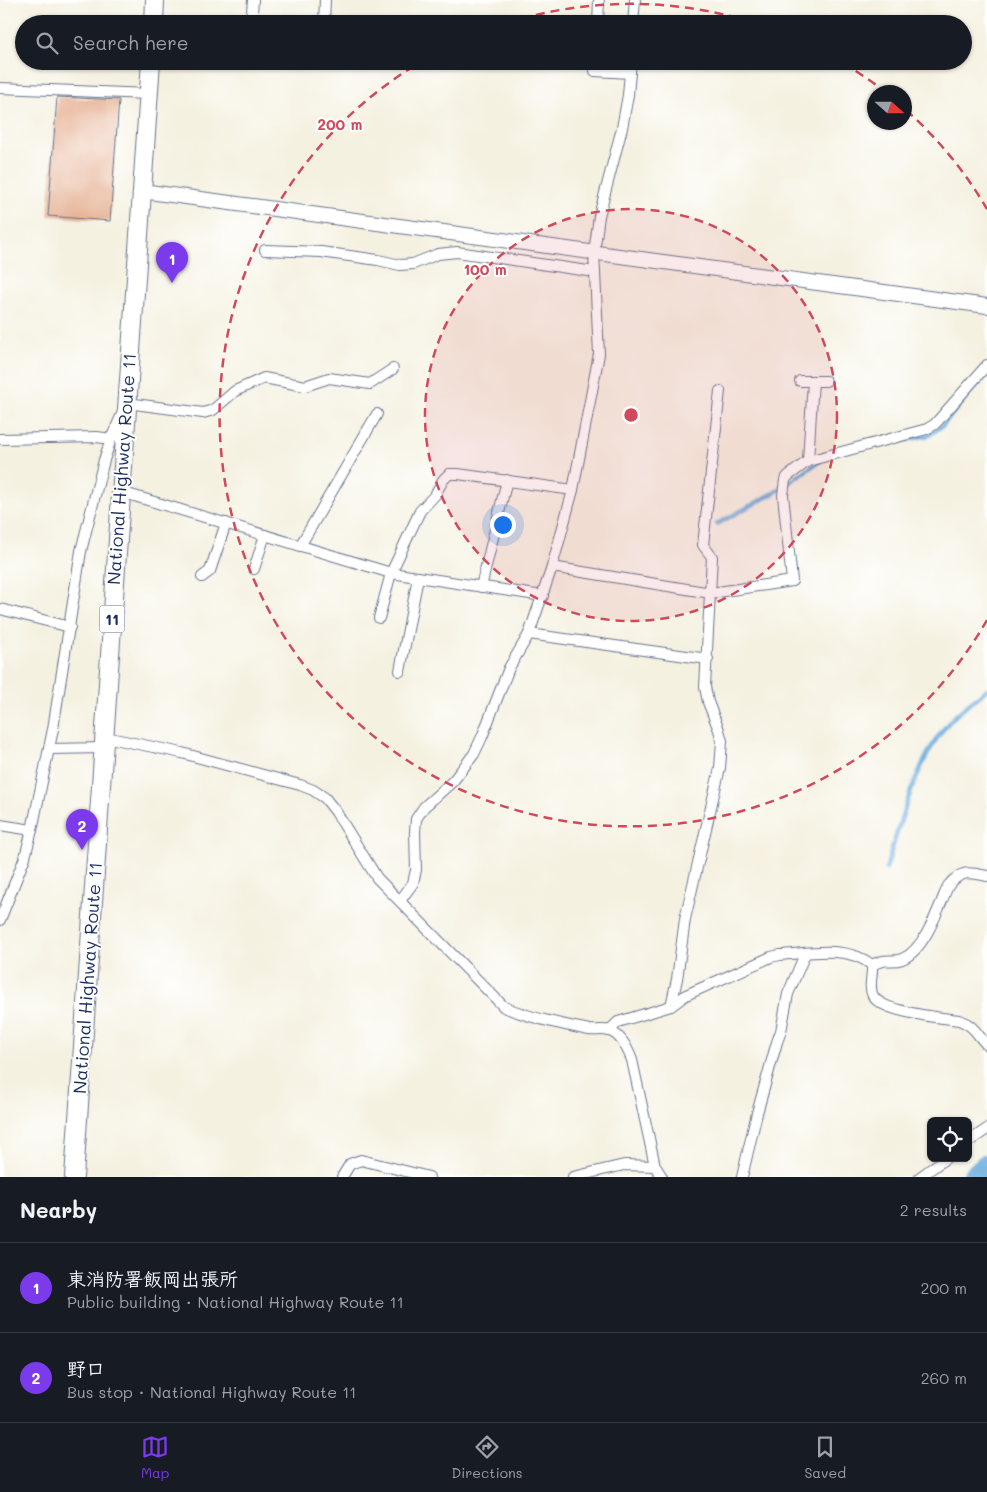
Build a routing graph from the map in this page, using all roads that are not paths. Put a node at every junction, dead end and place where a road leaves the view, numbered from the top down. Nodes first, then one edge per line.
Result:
1 (155, 0) edge
2 (253, 0) edge
3 (325, 0) edge
4 (599, 0) edge
5 (635, 0) edge
6 (154, 15) edge
7 (252, 15) edge
8 (324, 15) edge
9 (598, 15) edge
10 (634, 15) edge
11 (150, 70) edge
12 (595, 70) edge
13 (630, 73) joint
14 (0, 88) edge
15 (149, 94) junction
16 (142, 191) junction
17 (265, 250) dead end
18 (594, 253) junction
19 (595, 272) junction
20 (987, 306) edge
21 (987, 365) edge
22 (393, 369) dead end
23 (800, 380) dead end
24 (813, 381) junction
25 (826, 382) dead end
26 (720, 391) dead end
27 (127, 403) junction
28 (377, 414) dead end
29 (0, 439) edge
30 (111, 439) junction
31 (808, 461) junction
32 (507, 480) junction
33 (573, 490) junction
34 (121, 492) junction
35 (226, 523) junction
36 (265, 535) junction
37 (300, 546) junction
38 (552, 567) junction
39 (254, 568) dead end
40 (391, 573) junction
41 (202, 577) dead end
42 (418, 577) junction
43 (481, 587) junction
44 (710, 593) junction
45 (543, 596) junction
46 (0, 609) edge
47 (379, 618) dead end
48 (70, 628) junction
49 (529, 634) junction
50 (708, 659) junction
51 (400, 671) dead end
52 (104, 742) junction
53 (49, 749) junction
54 (0, 826) edge
55 (32, 830) junction
56 (987, 876) edge
57 (400, 901) junction
58 (0, 920) edge
59 (805, 954) junction
60 (872, 965) junction
61 (671, 1006) junction
62 (609, 1031) junction
63 (987, 1045) edge
64 (987, 1129) edge
65 (972, 1139) edge
66 (941, 1162) edge
67 (659, 1174) edge
68 (74, 1177) edge
69 (342, 1177) edge
70 (429, 1177) edge
71 (573, 1177) edge
72 (742, 1177) edge
73 (920, 1177) edge

1 - 6 highway
2 - 7 street
3 - 8 street
4 - 9 street
5 - 10 street
11 - 15 highway, National Highway Route 11 / 11
12 - 13 street
13 - 18 street
14 - 15 street
15 - 16 highway, National Highway Route 11 / 11
16 - 18 street
16 - 27 highway, National Highway Route 11 / 11
17 - 19 street
18 - 19 street
18 - 20 street
19 - 33 street
21 - 31 street
22 - 27 street
23 - 24 street
24 - 25 street
24 - 31 street
26 - 44 street
27 - 30 street
27 - 34 highway, National Highway Route 11 / 11
28 - 37 street
29 - 30 street
30 - 48 street
31 - 44 street
32 - 33 street
32 - 40 street
32 - 43 street
33 - 38 street
34 - 35 street
34 - 52 highway, National Highway Route 11 / 11
35 - 36 street
35 - 41 street
36 - 37 street
36 - 39 street
37 - 40 street
38 - 44 street
38 - 45 street
40 - 42 street
40 - 47 street
42 - 43 street
42 - 51 street
43 - 45 street
44 - 50 street
45 - 49 street
46 - 48 street
48 - 53 street
49 - 50 street
49 - 57 street
50 - 61 street
52 - 53 street
52 - 57 street
52 - 68 highway, National Highway Route 11 / 11
53 - 55 street
54 - 55 street
55 - 58 street
56 - 60 street
57 - 62 street
59 - 60 street
59 - 61 street
59 - 72 street
60 - 63 street
61 - 62 street
62 - 67 street
64 - 65 street
66 - 73 street
67 - 71 street
69 - 70 street

